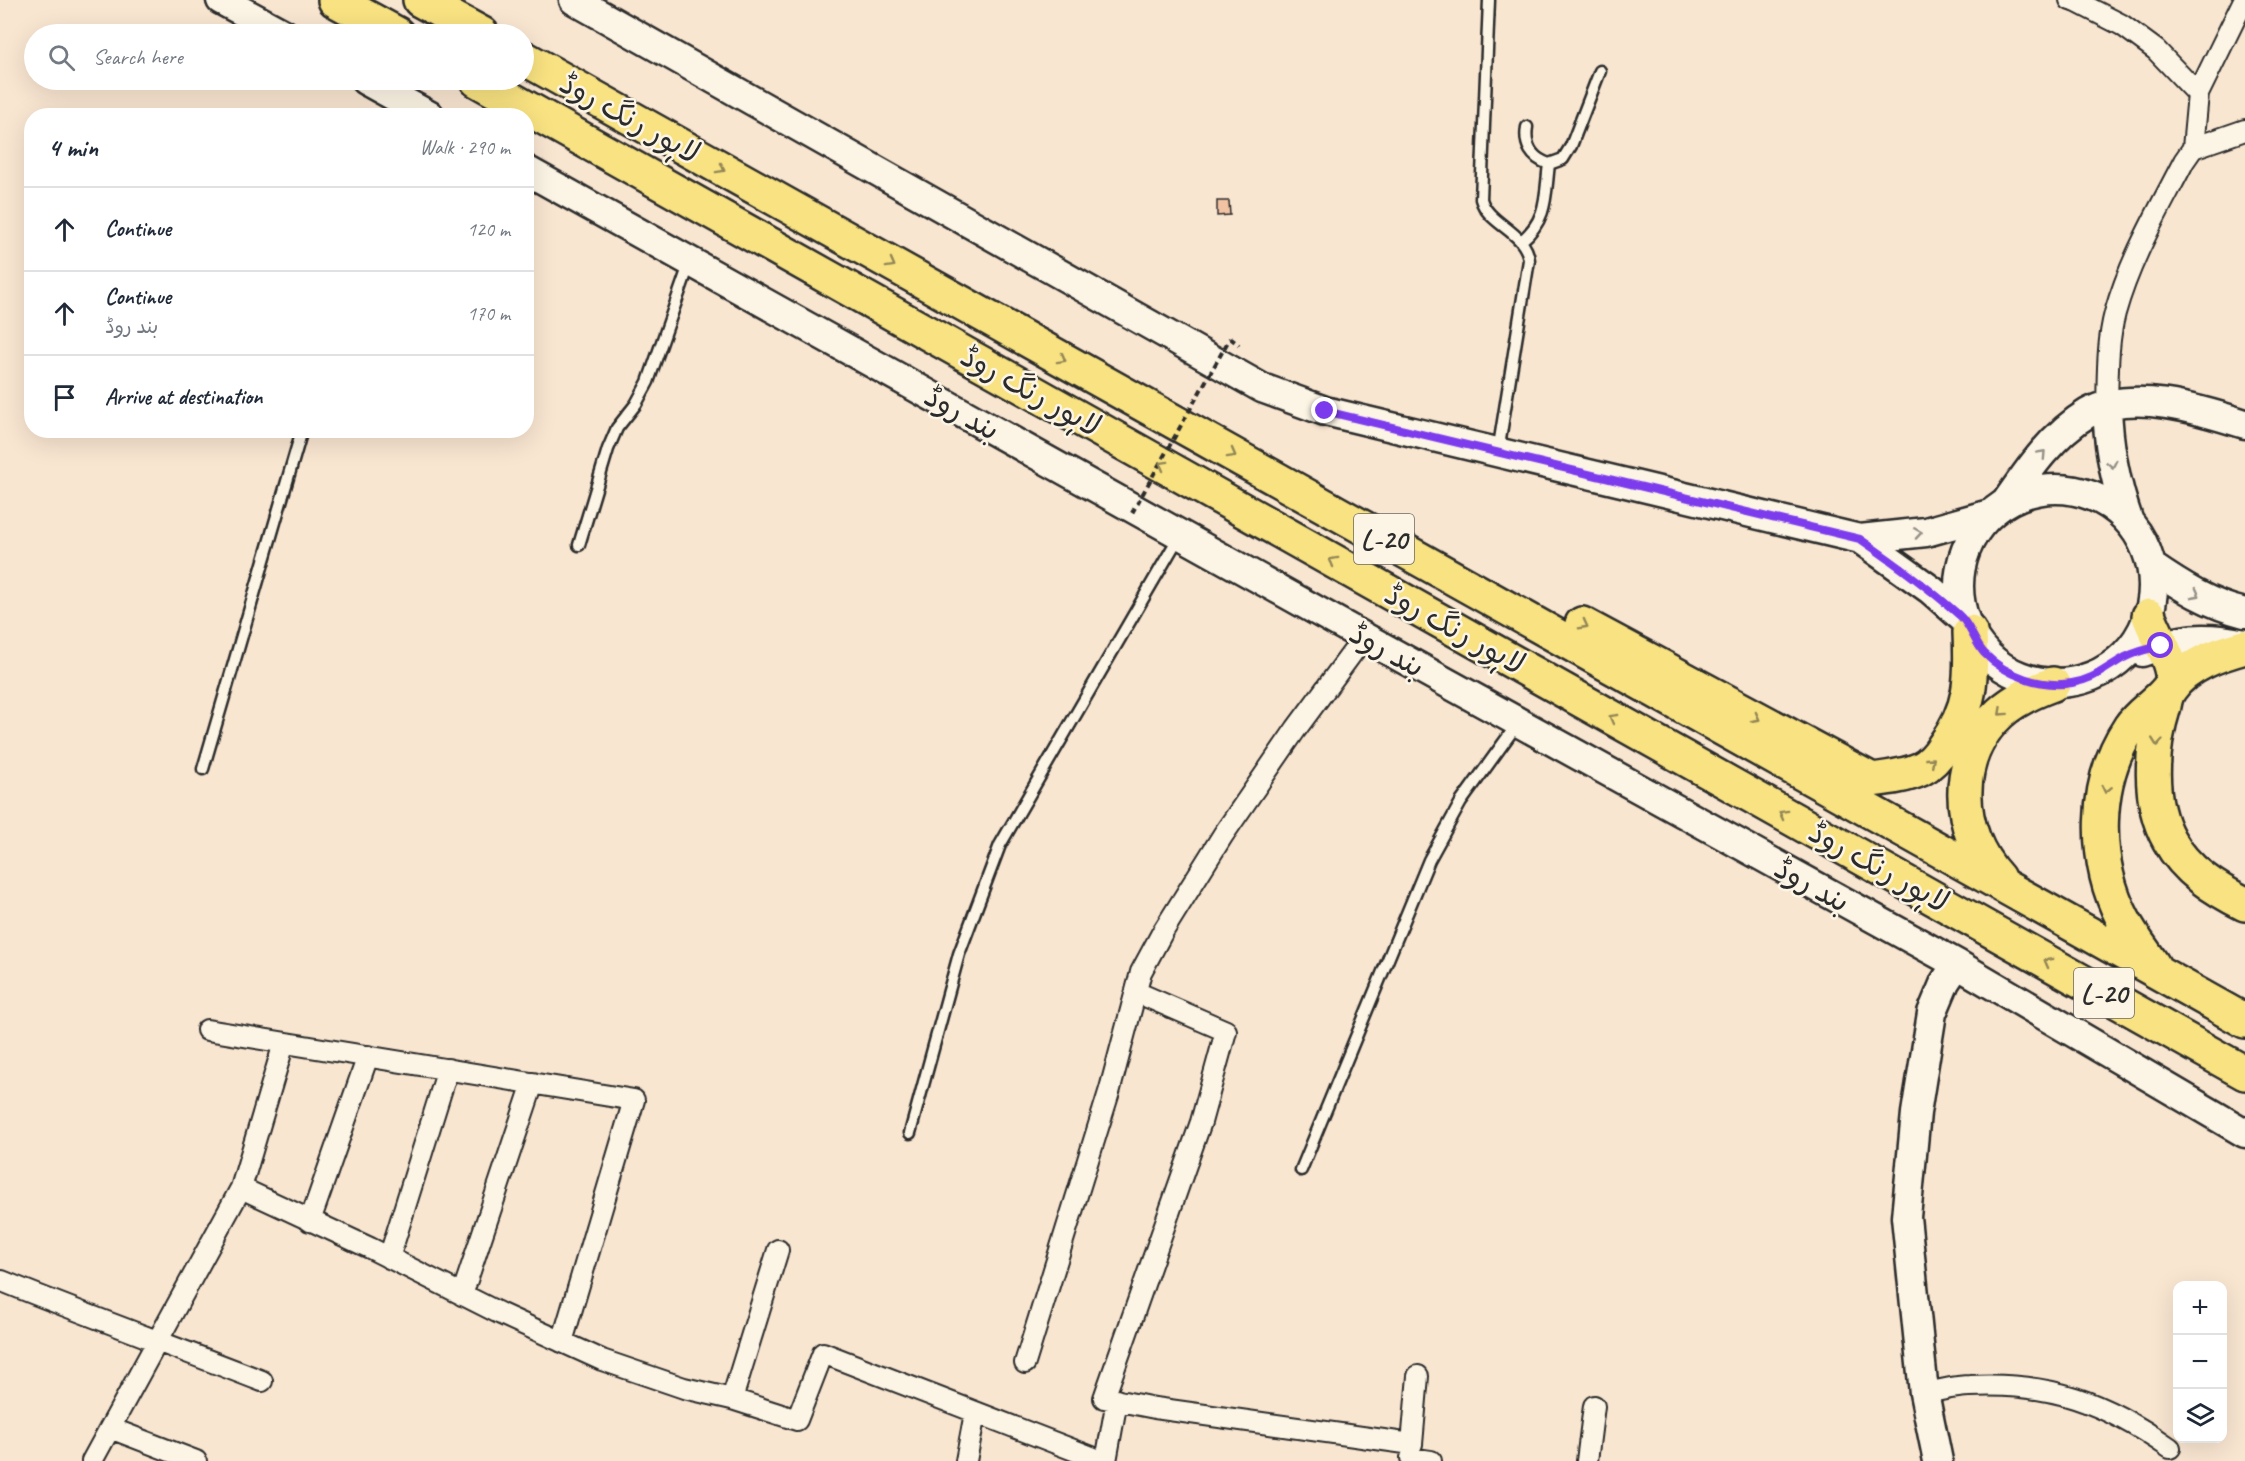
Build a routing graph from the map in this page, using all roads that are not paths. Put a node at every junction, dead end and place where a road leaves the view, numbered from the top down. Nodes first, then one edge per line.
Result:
1 (221, 0) edge
2 (336, 0) edge
3 (420, 0) edge
4 (574, 0) edge
5 (1489, 0) edge
6 (2070, 0) edge
7 (2244, 0) edge
8 (265, 24) edge
9 (379, 24) edge
10 (464, 24) edge
11 (534, 64) edge
12 (1600, 71) dead end
13 (383, 90) edge
14 (495, 90) edge
15 (2197, 100) junction
16 (416, 108) edge
17 (527, 108) edge
18 (534, 112) edge
19 (1527, 127) dead end
20 (2245, 130) edge
21 (2188, 154) junction
22 (1549, 164) junction
23 (534, 174) edge
24 (1521, 241) junction
25 (690, 262) junction
26 (2107, 405) junction
27 (2245, 424) edge
28 (300, 438) edge
29 (1498, 452) junction
30 (1303, 494) junction
31 (1999, 508) junction
32 (2129, 522) junction
33 (1180, 535) junction
34 (1860, 539) junction
35 (579, 545) dead end
36 (2151, 566) junction
37 (2245, 613) edge
38 (2149, 616) junction
39 (1967, 626) junction
40 (1364, 637) junction
41 (2161, 646) junction
42 (2245, 646) edge
43 (2122, 658) junction
44 (2053, 684) junction
45 (2169, 689) junction
46 (1518, 723) junction
47 (203, 769) dead end
48 (2012, 890) junction
49 (2245, 904) edge
50 (1958, 964) junction
51 (2158, 971) junction
52 (1136, 992) junction
53 (2147, 1018) junction
54 (2245, 1021) edge
55 (207, 1030) dead end
56 (284, 1043) junction
57 (368, 1056) junction
58 (447, 1069) junction
59 (2245, 1073) edge
60 (533, 1083) junction
61 (2245, 1097) edge
62 (2245, 1132) edge
63 (910, 1133) dead end
64 (1301, 1170) dead end
65 (241, 1188) junction
66 (310, 1221) junction
67 (778, 1250) dead end
68 (389, 1258) junction
69 (2, 1281) dead end
70 (462, 1295) junction
71 (158, 1341) junction
72 (562, 1342) junction
73 (1025, 1363) dead end
74 (1418, 1376) dead end
75 (261, 1381) dead end
76 (1924, 1393) junction
77 (732, 1399) junction
78 (1117, 1400) junction
79 (1594, 1406) dead end
80 (975, 1413) junction
81 (110, 1428) junction
82 (2170, 1448) dead end
83 (1416, 1456) edge
84 (92, 1461) edge
85 (196, 1461) edge
86 (966, 1461) edge
87 (1104, 1461) edge
88 (1587, 1461) edge
89 (1938, 1461) edge

1 - 8 main road
2 - 9 highway
3 - 10 highway
4 - 29 main road
5 - 24 lane
6 - 15 street
7 - 15 street
11 -> 30 highway, لاہور رنگ روڈ / L-20
12 - 22 lane
13 - 16 main road
17 -> 14 highway, لاہور رنگ روڈ / L-20
15 - 21 street
53 -> 18 highway, لاہور رنگ روڈ / L-20
19 - 22 lane
20 - 21 street
21 - 26 street
22 - 24 lane
23 - 25 main road, بند روڈ
24 - 29 lane
25 - 33 main road, بند روڈ
25 - 35 lane
26 - 27 main road
31 -> 26 main road
26 -> 32 main road
28 - 47 lane
29 - 34 main road
30 -> 39 highway
30 - 48 highway, لاہور رنگ روڈ / L-20
31 - 32 main road
34 -> 31 main road
31 - 39 main road
32 - 36 main road
33 - 40 main road, بند روڈ
33 - 63 lane
34 - 39 main road
36 -> 37 main road
36 - 38 main road
38 - 41 highway
38 - 43 main road
39 - 44 main road
40 - 46 main road, بند روڈ
40 - 52 street
41 - 42 main road
41 - 43 main road
41 - 45 highway
42 - 45 highway
43 - 44 main road
44 -> 48 highway
45 -> 49 highway
45 -> 51 highway
46 - 50 main road, بند روڈ
46 - 64 lane
48 - 51 highway, لاہور رنگ روڈ / L-20
50 - 62 main road, بند روڈ
50 - 76 main road
51 - 54 highway, لاہور رنگ روڈ / L-20
52 - 73 street
52 - 78 street
53 - 59 highway, لاہور رنگ روڈ / L-20
53 - 61 highway
55 - 56 street
56 - 57 street
56 - 65 street
57 - 58 street
57 - 66 street
58 - 60 street
58 - 68 street
60 - 70 street
60 - 72 street
65 - 66 street
65 - 71 street
66 - 68 street
67 - 77 street
68 - 70 street
69 - 71 street
70 - 72 street
71 - 75 street
71 - 81 street
72 - 77 street
74 - 83 street
76 - 82 street
76 - 89 main road
77 - 80 street
78 - 83 street
78 - 87 street
79 - 88 street
80 - 86 street
80 - 87 street
81 - 84 street
81 - 85 street

